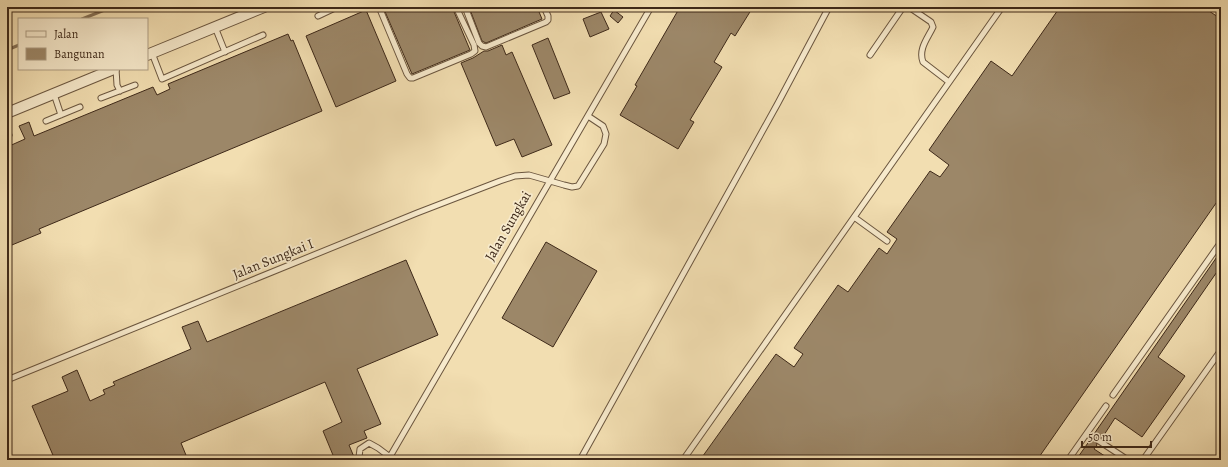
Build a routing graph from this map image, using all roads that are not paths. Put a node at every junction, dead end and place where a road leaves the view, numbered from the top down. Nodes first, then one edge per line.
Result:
1 (264, 7) edge
2 (337, 7) edge
3 (379, 7) edge
4 (456, 7) edge
5 (465, 7) edge
6 (544, 7) edge
7 (651, 7) edge
8 (829, 7) edge
9 (904, 7) edge
10 (909, 7) edge
11 (1002, 7) edge
12 (318, 16) dead end
13 (215, 27) junction
14 (263, 35) dead end
15 (225, 52) junction
16 (149, 54) edge
17 (870, 55) dead end
18 (113, 70) edge
19 (115, 70) edge
20 (949, 82) junction
21 (135, 85) dead end
22 (120, 91) junction
23 (54, 94) junction
24 (101, 98) dead end
25 (80, 107) dead end
26 (7, 113) edge
27 (61, 115) junction
28 (588, 116) junction
29 (46, 120) dead end
30 (550, 182) junction
31 (854, 217) junction
32 (887, 241) dead end
33 (1221, 242) edge
34 (1221, 350) edge
35 (7, 380) edge
36 (1113, 395) dead end
37 (1106, 406) dead end
38 (1087, 433) junction
39 (1092, 437) dead end
40 (1099, 442) dead end
41 (389, 459) edge
42 (361, 460) edge
43 (580, 460) edge
44 (683, 460) edge
45 (1068, 460) edge
46 (1128, 460) edge
47 (1143, 460) edge

1 - 13 street
2 - 12 lane
3 - 4 lane
5 - 6 lane
7 - 28 lane, Jalan Sungkai
8 - 43 lane
9 - 17 lane
10 - 20 lane
11 - 20 lane
13 - 15 lane
13 - 16 street
14 - 15 lane
15 - 16 lane
18 - 23 street
19 - 22 lane
20 - 31 lane
21 - 22 lane
22 - 24 lane
23 - 26 street
23 - 27 lane
25 - 27 lane
27 - 29 lane
28 - 30 lane, Jalan Sungkai
28 - 30 lane, Jalan Sungkai I
30 - 35 lane, Jalan Sungkai I
30 - 41 lane, Jalan Sungkai
31 - 32 lane
31 - 44 lane
33 - 36 lane
34 - 47 lane
37 - 38 lane
38 - 39 lane
38 - 45 lane
40 - 46 lane
41 - 42 lane

